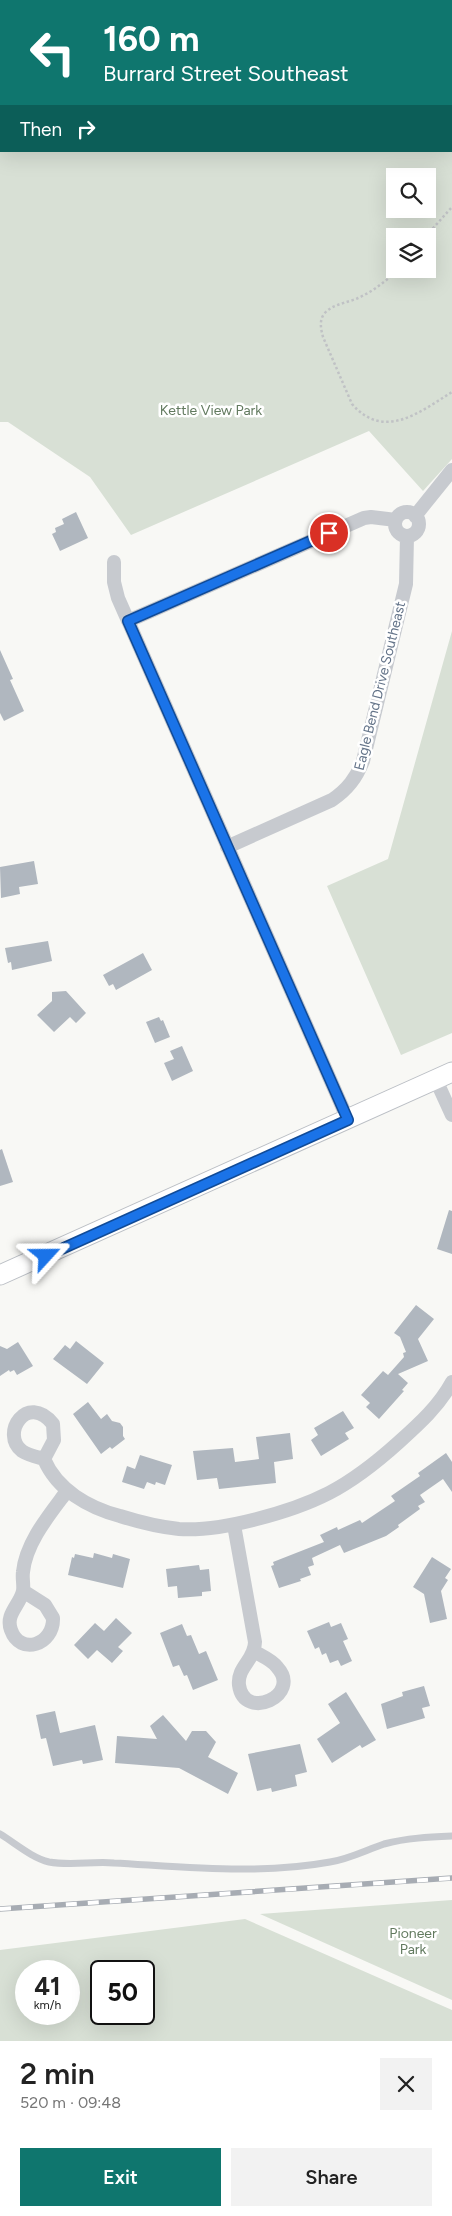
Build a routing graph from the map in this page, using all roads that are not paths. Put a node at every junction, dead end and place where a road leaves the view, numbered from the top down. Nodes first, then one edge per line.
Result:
1 (452, 470) edge
2 (415, 516) junction
3 (396, 520) junction
4 (407, 536) junction
5 (114, 562) dead end
6 (128, 621) junction
7 (227, 846) junction
8 (444, 1076) edge
9 (452, 1115) edge
10 (348, 1120) junction
11 (0, 1275) edge
12 (450, 1392) edge
13 (44, 1459) dead end
14 (67, 1492) junction
15 (234, 1525) junction
16 (23, 1591) dead end
17 (255, 1652) dead end
18 (0, 1834) edge
19 (452, 1836) edge

1 - 2 street, Eagle Bend Drive Southeast
2 - 3 street
2 - 4 street, Eagle Bend Drive Southeast
3 - 4 street
3 - 6 street
4 - 7 street, Eagle Bend Drive Southeast
5 - 6 street
6 - 7 street
7 - 10 street
8 - 9 street
8 - 10 main road
10 - 11 main road
12 - 15 street
13 - 14 street
14 - 15 street
14 - 16 street
15 - 17 street
18 - 19 lane

